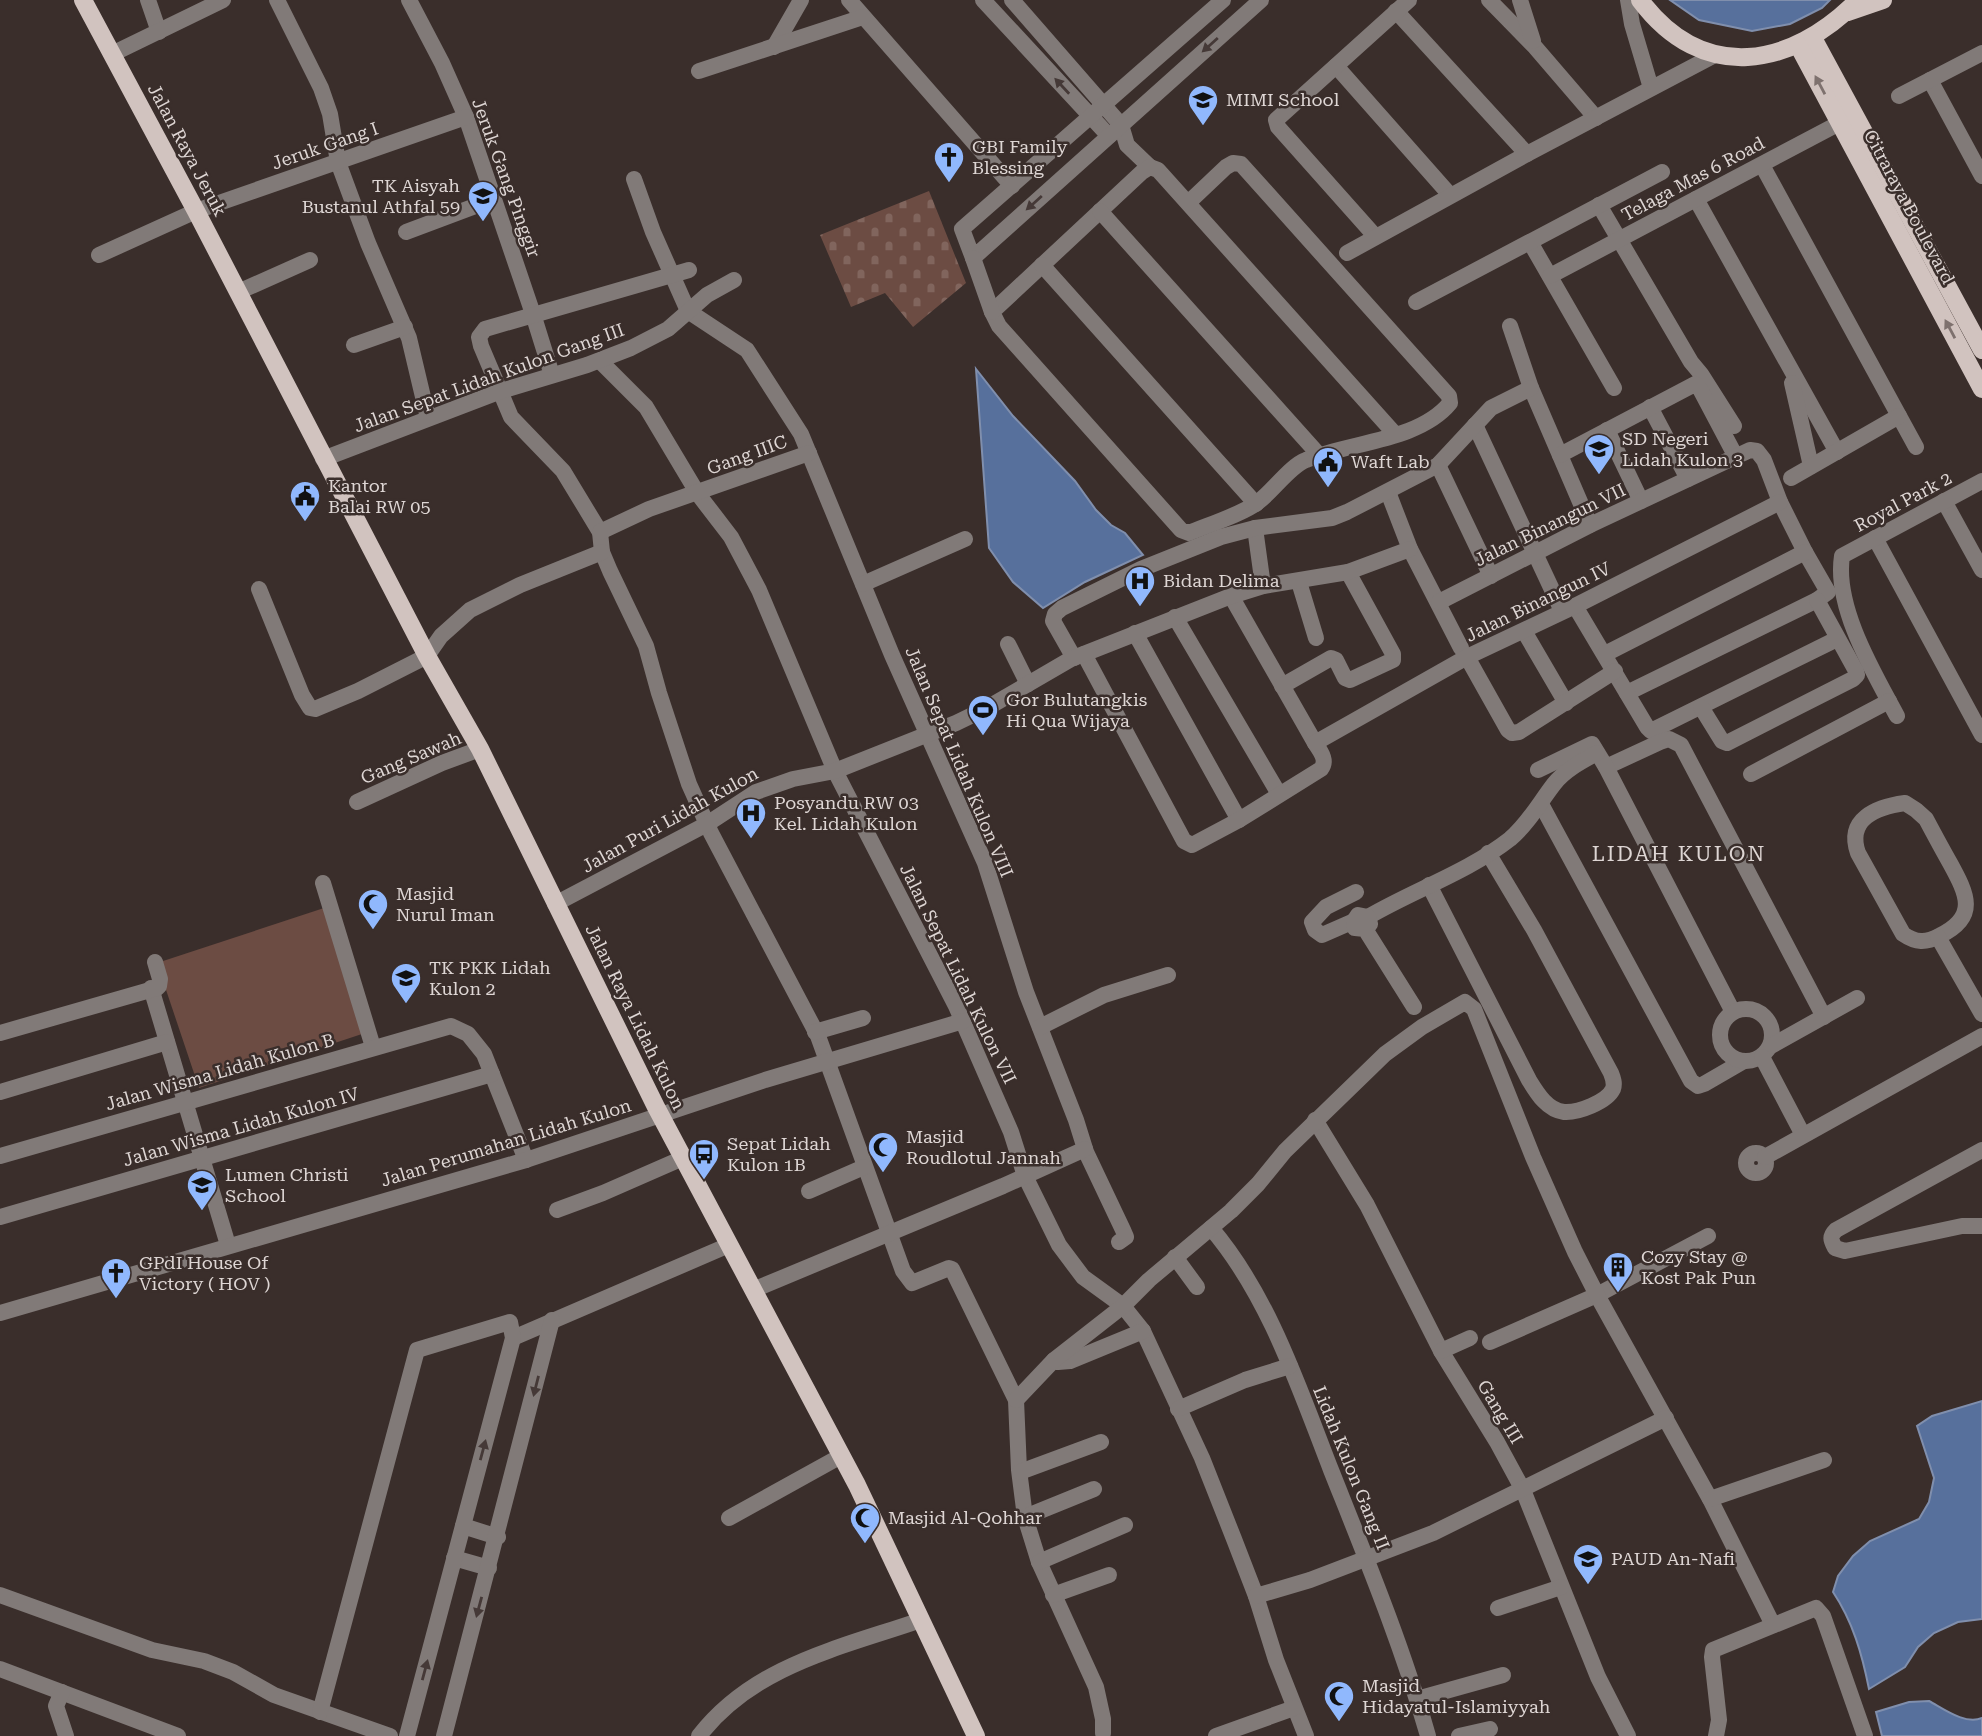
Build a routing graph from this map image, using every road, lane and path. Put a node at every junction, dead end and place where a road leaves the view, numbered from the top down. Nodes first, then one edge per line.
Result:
1 (83, 0) edge
2 (148, 0) edge
3 (223, 0) edge
4 (277, 0) edge
5 (409, 0) edge
6 (801, 0) edge
7 (849, 0) edge
8 (984, 0) edge
9 (1012, 0) edge
10 (1223, 0) edge
11 (1261, 0) edge
12 (1409, 0) edge
13 (1489, 0) edge
14 (1520, 0) edge
15 (1628, 0) edge
16 (1640, 0) edge
17 (1858, 0) edge
18 (1883, 0) edge
19 (1396, 11) junction
20 (1845, 13) junction
21 (863, 17) junction
22 (159, 32) junction
23 (1806, 42) junction
24 (775, 47) junction
25 (1535, 47) junction
26 (1982, 53) edge
27 (112, 54) junction
28 (1713, 56) junction
29 (1336, 66) junction
30 (699, 71) dead end
31 (1930, 80) junction
32 (1651, 88) junction
33 (1899, 96) dead end
34 (1104, 105) junction
35 (466, 117) junction
36 (1090, 117) junction
37 (1596, 118) junction
38 (1847, 119) junction
39 (1115, 130) junction
40 (1527, 154) junction
41 (338, 162) junction
42 (1762, 165) junction
43 (1150, 167) junction
44 (1662, 172) dead end
45 (1982, 176) edge
46 (634, 179) dead end
47 (1012, 186) junction
48 (1450, 195) junction
49 (494, 199) junction
50 (1696, 199) junction
51 (1188, 203) junction
52 (1599, 205) junction
53 (196, 211) junction
54 (1100, 211) junction
55 (406, 232) dead end
56 (1375, 236) junction
57 (1619, 240) junction
58 (1530, 242) junction
59 (1347, 253) dead end
60 (99, 255) dead end
61 (973, 258) junction
62 (310, 260) dead end
63 (1042, 265) junction
64 (689, 270) dead end
65 (673, 276) junction
66 (1550, 276) junction
67 (734, 280) dead end
68 (238, 292) junction
69 (1416, 302) dead end
70 (688, 311) junction
71 (992, 312) junction
72 (534, 314) junction
73 (253, 319) joint
74 (1510, 326) dead end
75 (405, 327) junction
76 (354, 345) dead end
77 (1982, 351) edge
78 (600, 361) junction
79 (1788, 366) junction
80 (552, 375) junction
81 (1531, 388) junction
82 (1614, 388) dead end
83 (1982, 389) edge
84 (501, 391) junction
85 (1650, 407) junction
86 (1899, 416) junction
87 (428, 418) junction
88 (1475, 425) junction
89 (1734, 426) dead end
90 (1607, 430) junction
91 (1395, 435) junction
92 (1916, 447) dead end
93 (1836, 452) junction
94 (809, 453) junction
95 (1560, 455) junction
96 (1320, 456) junction
97 (1736, 457) junction
98 (323, 459) junction
99 (1438, 465) junction
100 (1811, 466) junction
101 (1791, 478) dead end
102 (1689, 479) junction
103 (1982, 481) edge
104 (1388, 492) junction
105 (698, 494) junction
106 (1641, 501) junction
107 (1944, 501) junction
108 (1780, 502) junction
109 (1256, 504) junction
110 (1590, 525) junction
111 (1255, 528) junction
112 (600, 532) junction
113 (1875, 538) junction
114 (965, 540) dead end
115 (1410, 549) junction
116 (602, 552) junction
117 (1805, 552) junction
118 (1535, 553) junction
119 (1982, 570) edge
120 (1348, 572) junction
121 (1491, 576) junction
122 (1298, 582) junction
123 (863, 584) junction
124 (1263, 586) junction
125 (259, 589) dead end
126 (1231, 596) junction
127 (1820, 599) junction
128 (1439, 602) junction
129 (1568, 609) junction
130 (1175, 617) junction
131 (1524, 631) junction
132 (1135, 633) junction
133 (1316, 638) dead end
134 (1837, 639) junction
135 (1007, 644) dead end
136 (1464, 653) junction
137 (1605, 654) junction
138 (428, 656) junction
139 (1079, 656) junction
140 (1615, 671) junction
141 (1028, 684) junction
142 (1282, 686) junction
143 (1627, 693) junction
144 (1889, 701) junction
145 (1566, 703) junction
146 (1701, 707) junction
147 (1897, 716) dead end
148 (926, 734) junction
149 (1982, 735) edge
150 (1315, 743) junction
151 (480, 749) junction
152 (1601, 760) junction
153 (1538, 770) dead end
154 (835, 771) junction
155 (1751, 774) dead end
156 (1279, 794) junction
157 (357, 802) dead end
158 (1541, 804) junction
159 (1240, 820) junction
160 (707, 824) junction
161 (1488, 853) junction
162 (323, 883) dead end
163 (1429, 885) junction
164 (1356, 892) dead end
165 (555, 904) junction
166 (1362, 922) junction
167 (1938, 937) junction
168 (155, 962) dead end
169 (1168, 975) dead end
170 (151, 988) junction
171 (1857, 998) dead end
172 (1414, 1007) dead end
173 (1733, 1012) junction
174 (1982, 1014) edge
175 (1824, 1017) junction
176 (863, 1018) dead end
177 (963, 1021) junction
178 (1040, 1027) junction
179 (816, 1032) junction
180 (0, 1033) edge
181 (1982, 1036) edge
182 (167, 1042) junction
183 (373, 1047) junction
184 (1766, 1052) junction
185 (827, 1061) junction
186 (1742, 1062) junction
187 (492, 1074) junction
188 (0, 1092) edge
189 (185, 1102) junction
190 (660, 1115) junction
191 (1315, 1120) junction
192 (1803, 1135) junction
193 (1085, 1149) junction
194 (1982, 1150) edge
195 (0, 1156) edge
196 (1765, 1157) dead end
197 (202, 1158) junction
198 (683, 1158) junction
199 (526, 1160) junction
200 (864, 1167) junction
201 (1025, 1176) junction
202 (809, 1191) dead end
203 (557, 1210) dead end
204 (0, 1217) edge
205 (1982, 1226) edge
206 (1211, 1228) junction
207 (889, 1233) junction
208 (1708, 1236) dead end
209 (1119, 1241) dead end
210 (228, 1245) junction
211 (729, 1245) junction
212 (1175, 1258) junction
213 (1197, 1287) dead end
214 (753, 1290) junction
215 (1597, 1295) junction
216 (1123, 1306) junction
217 (0, 1313) edge
218 (552, 1320) junction
219 (1143, 1331) junction
220 (513, 1338) junction
221 (1470, 1338) dead end
222 (1490, 1342) dead end
223 (1441, 1351) junction
224 (1054, 1360) junction
225 (1290, 1366) junction
226 (1016, 1400) junction
227 (1178, 1409) junction
228 (1666, 1418) junction
229 (1101, 1442) dead end
230 (841, 1456) junction
231 (1824, 1460) dead end
232 (1020, 1472) junction
233 (1094, 1489) dead end
234 (1523, 1490) junction
235 (1710, 1499) junction
236 (1026, 1517) junction
237 (729, 1518) dead end
238 (463, 1525) junction
239 (1125, 1525) dead end
240 (498, 1537) junction
241 (454, 1558) junction
242 (1366, 1558) junction
243 (1039, 1562) junction
244 (489, 1568) junction
245 (1109, 1575) dead end
246 (1561, 1587) junction
247 (0, 1595) edge
248 (1054, 1595) junction
249 (1256, 1596) junction
250 (1498, 1608) dead end
251 (920, 1620) junction
252 (1773, 1625) junction
253 (0, 1669) edge
254 (1503, 1675) dead end
255 (62, 1692) junction
256 (1417, 1699) junction
257 (1294, 1708) junction
258 (320, 1712) junction
259 (1490, 1729) dead end
260 (1102, 1733) dead end
261 (1422, 1734) edge
262 (66, 1736) edge
263 (178, 1736) edge
264 (390, 1736) edge
265 (407, 1736) edge
266 (444, 1736) edge
267 (699, 1736) edge
268 (976, 1736) edge
269 (1216, 1736) edge
270 (1306, 1736) edge
271 (1459, 1736) edge
272 (1628, 1736) edge
273 (1716, 1736) edge
274 (1865, 1736) edge

1 - 27 main road, Jalan Raya Jeruk
2 - 22 street
3 - 22 street
4 - 41 street
5 - 35 street, Jeruk Gang Pinggir
6 - 24 street
7 - 21 street
36 -> 8 street
9 - 34 street
10 - 34 street
11 -> 39 street
12 - 19 street
13 - 25 street
14 - 25 street
15 - 32 street
16 - 28 main road
17 - 20 main road
18 - 20 main road
19 - 29 street
19 - 40 street
20 - 23 main road
21 - 24 street
21 - 47 street
22 - 27 street
23 - 28 main road
23 - 38 main road, Citraraya Boulevard
24 - 30 street
25 - 37 street
26 - 31 street
27 - 53 main road, Jalan Raya Jeruk
28 - 32 street
29 - 48 street
29 - 56 street
31 - 33 street
31 - 45 street
32 - 37 street
34 - 36 street
34 - 39 street
35 - 41 street, Jeruk Gang I
35 - 49 street, Jeruk Gang Pinggir
36 - 39 street
36 - 47 street
37 - 40 street
38 - 42 street, Telaga Mas 6 Road
38 - 77 main road, Citraraya Boulevard
83 -> 38 main road, Citraraya Boulevard
39 - 43 street
39 -> 61 street
40 - 48 street
41 - 53 street, Jeruk Gang I
41 - 75 street
42 - 50 street, Telaga Mas 6 Road
42 - 86 street
43 - 51 street
43 - 54 street
44 - 52 street
46 - 65 street
47 - 61 street
48 - 56 street
49 - 55 street
49 - 72 street, Jeruk Gang Pinggir
50 - 57 street, Telaga Mas 6 Road
50 - 79 street
51 - 91 street
51 - 91 street
52 - 57 street
52 - 58 street
53 - 60 street, Jeruk Gang I
53 - 68 main road, Jalan Raya Jeruk
54 - 63 street
54 - 96 street
56 - 59 street
57 - 66 street, Telaga Mas 6 Road
57 - 89 street
58 - 66 street
58 - 69 street
61 - 71 street
62 - 68 street
63 - 71 street
63 - 109 street
64 - 65 street
65 - 70 street
65 - 72 street
66 - 82 street
67 - 70 street, Jalan Sepat Lidah Kulon Gang III
68 - 73 main road, Jalan Raya Jeruk
70 - 78 street, Jalan Sepat Lidah Kulon Gang III
70 - 94 street, Jalan Sepat Lidah Kulon VIII
71 - 109 street
72 - 80 street, Jeruk Gang Pinggir
72 - 84 street
73 - 98 main road, Jalan Raya Lidah Kulon
74 - 81 street
75 - 76 street
75 - 87 street
78 - 80 street, Jalan Sepat Lidah Kulon Gang III
78 - 105 street, Jalan Sepat Lidah Kulon VII
79 - 93 street
79 - 100 street
80 - 84 street, Jalan Sepat Lidah Kulon Gang III
81 - 88 street
81 - 95 street
84 - 87 street, Jalan Sepat Lidah Kulon Gang III
84 - 112 street
85 - 90 street
85 - 97 street
85 - 102 street
86 - 92 street
86 - 93 street
87 - 98 street, Jalan Sepat Lidah Kulon Gang III
88 - 99 street
88 - 118 street
90 - 95 street
90 - 106 street
91 - 96 street
93 - 100 street
94 - 105 street, Gang IIIC
94 - 123 street, Jalan Sepat Lidah Kulon VIII
95 - 110 street
96 - 109 street
97 - 102 street, Jalan Binangun VII
97 - 108 street
98 - 138 main road, Jalan Raya Lidah Kulon
99 - 104 street
99 - 121 street
100 - 101 street
102 - 106 street, Jalan Binangun VII
103 - 107 street, Royal Park 2
104 - 111 street
104 - 115 street
105 - 112 street, Gang IIIC
105 - 154 street, Jalan Sepat Lidah Kulon VII
106 - 110 street, Jalan Binangun VII
107 - 113 street, Royal Park 2
107 - 119 street
108 - 117 street
108 - 129 street, Jalan Binangun IV
110 - 118 street, Jalan Binangun VII
111 - 124 street
111 - 139 street
112 - 116 street
113 - 144 street, Royal Park 2
113 - 149 street
114 - 123 street
115 - 120 street, Jalan Puri Lidah Kulon
115 - 128 street
116 - 138 street
116 - 160 street
117 - 127 street
117 - 137 street
118 - 121 street, Jalan Binangun VII
118 - 129 street
120 - 122 street, Jalan Puri Lidah Kulon
120 - 142 street
121 - 128 street, Jalan Binangun VII
122 - 124 street, Jalan Puri Lidah Kulon
122 - 133 street
123 - 148 street, Jalan Sepat Lidah Kulon VIII
124 - 126 street, Jalan Puri Lidah Kulon
125 - 138 street
126 - 130 street, Jalan Puri Lidah Kulon
126 - 142 street
127 - 134 street
127 - 143 street
128 - 136 street
129 - 131 street, Jalan Binangun IV
129 - 137 street
130 - 132 street, Jalan Puri Lidah Kulon
130 - 156 street
131 - 136 street, Jalan Binangun IV
131 - 145 street
132 - 139 street, Jalan Puri Lidah Kulon
132 - 159 street
134 - 146 street
134 - 146 street
135 - 141 street
136 - 145 street
136 - 150 street, Jalan Binangun IV
137 - 140 street
138 - 151 main road, Jalan Raya Lidah Kulon
139 - 141 street, Jalan Puri Lidah Kulon
139 - 159 street
140 - 143 street
140 - 145 street
141 - 148 street, Jalan Puri Lidah Kulon
142 - 150 street
143 - 146 street
144 - 147 street
144 - 155 street
148 - 154 street, Jalan Puri Lidah Kulon
148 - 178 street, Jalan Sepat Lidah Kulon VIII
150 - 156 street
151 - 157 street, Gang Sawah
151 - 165 main road, Jalan Raya Lidah Kulon
152 - 153 street
152 - 158 street
152 - 173 street
152 - 175 street
154 - 160 street, Jalan Puri Lidah Kulon
154 - 177 street, Jalan Sepat Lidah Kulon VII
156 - 159 street
158 - 161 street
158 - 186 street
160 - 165 street, Jalan Puri Lidah Kulon
160 - 179 street
161 - 163 street
161 - 163 street
162 - 183 street
163 - 166 street
164 - 166 street
165 - 190 main road, Jalan Raya Lidah Kulon
166 - 172 street
167 - 167 street
167 - 174 street
168 - 170 street
169 - 178 street
170 - 180 street
170 - 182 street
171 - 175 street
173 - 184 street
173 - 186 street
175 - 184 street
176 - 179 street
177 - 185 street, Jalan Perumahan Lidah Kulon
177 - 201 street, Jalan Sepat Lidah Kulon VII
178 - 193 street, Jalan Sepat Lidah Kulon VIII
179 - 185 street
181 - 192 street
182 - 188 street
182 - 189 street
183 - 187 street, Jalan Wisma Lidah Kulon B
183 - 189 street, Jalan Wisma Lidah Kulon B
184 - 186 street
184 - 192 street
185 - 190 street, Jalan Perumahan Lidah Kulon
185 - 200 street
187 - 197 street, Jalan Wisma Lidah Kulon IV
187 - 199 street
189 - 195 street, Jalan Wisma Lidah Kulon B
189 - 197 street
190 - 198 main road, Jalan Raya Lidah Kulon
190 - 199 street, Jalan Perumahan Lidah Kulon
191 - 206 street
191 - 215 street
191 - 223 street, Gang III
192 - 196 street
193 - 201 street
193 - 209 street, Jalan Sepat Lidah Kulon VIII
194 - 205 street
197 - 204 street, Jalan Wisma Lidah Kulon IV
197 - 210 street
198 - 203 street
198 - 211 main road, Jalan Raya Lidah Kulon
199 - 210 street, Jalan Perumahan Lidah Kulon
200 - 202 street
200 - 207 street
201 - 207 street
201 - 216 street, Jalan Sepat Lidah Kulon VII
206 - 212 street
206 - 225 street, Lidah Kulon Gang II
207 - 214 street
207 - 226 street
208 - 215 street
210 - 217 street, Jalan Perumahan Lidah Kulon
211 - 214 main road, Jalan Raya Lidah Kulon
211 - 218 street
212 - 213 street
212 - 216 street
214 - 230 main road, Jalan Raya Lidah Kulon
215 - 222 street
215 - 228 street
216 - 219 street, Jalan Sepat Lidah Kulon VII
216 - 224 street
218 - 220 street
218 -> 240 street
219 - 224 street
219 - 227 street, Jalan Sepat Lidah Kulon VII
238 -> 220 street
220 - 258 street
221 - 223 street
223 - 234 street, Gang III
224 - 226 street
225 - 227 street
225 - 242 street, Lidah Kulon Gang II
226 - 232 street
227 - 249 street, Jalan Sepat Lidah Kulon VII
228 - 234 street
228 - 235 street
229 - 232 street
230 - 237 street
230 - 251 main road, Jalan Raya Lidah Kulon
231 - 235 street
232 - 236 street
233 - 236 street
234 - 242 street
234 - 246 street, Gang III
235 - 252 street
236 - 243 street
238 - 240 street
238 - 241 street
239 - 243 street
240 - 244 street
241 - 244 street
265 -> 241 street
242 - 249 street
242 - 256 street, Lidah Kulon Gang II
243 - 248 street
244 -> 266 street
245 - 248 street
246 - 250 street
246 - 272 street, Gang III
247 - 258 street
248 - 260 street
249 - 257 street, Jalan Sepat Lidah Kulon VII
251 - 267 street
251 - 268 main road, Jalan Raya Lidah Kulon
252 - 273 street
252 - 274 street
253 - 255 street
254 - 256 street
255 - 262 street
255 - 263 street
256 - 261 street, Lidah Kulon Gang II
257 - 269 street
257 - 270 street, Jalan Sepat Lidah Kulon VII
258 - 264 street
259 - 271 street

